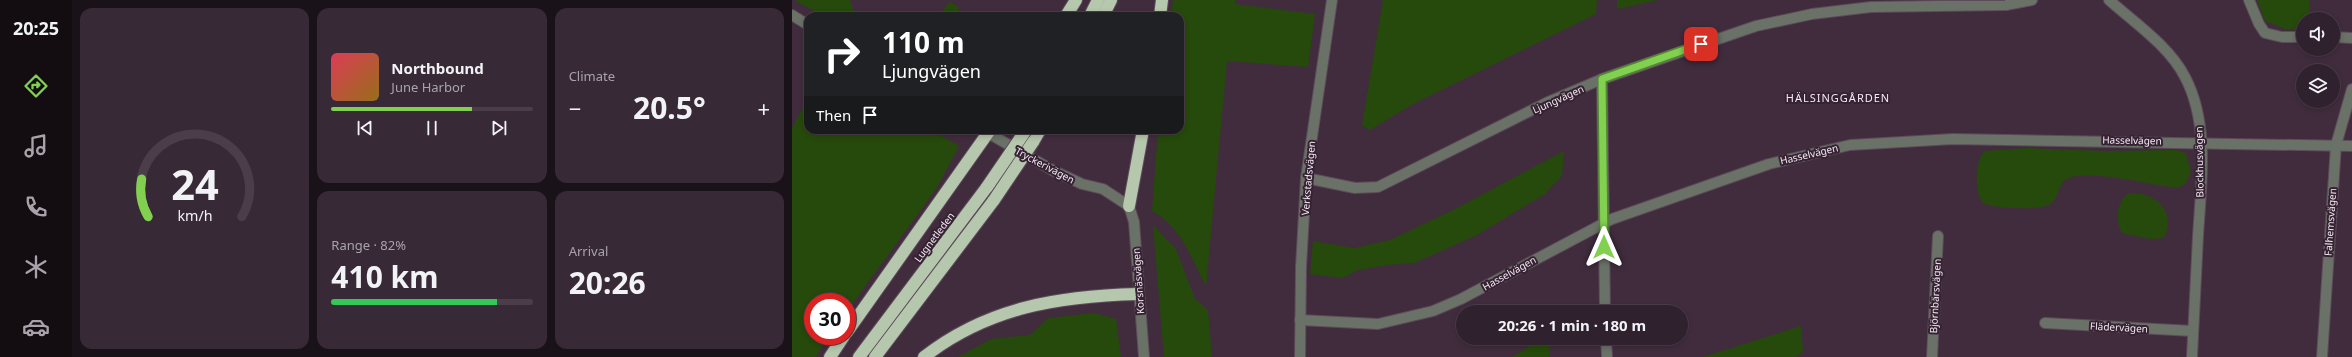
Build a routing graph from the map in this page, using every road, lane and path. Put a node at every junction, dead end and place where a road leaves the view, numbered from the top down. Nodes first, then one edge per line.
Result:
1 (1076, 0) edge
2 (1098, 0) edge
3 (1111, 0) edge
4 (1162, 0) edge
5 (1332, 0) edge
6 (2032, 0) edge
7 (2109, 0) edge
8 (2249, 0) edge
9 (1068, 12) edge
10 (1092, 12) edge
11 (1105, 12) edge
12 (1160, 12) edge
13 (792, 15) edge
14 (804, 22) edge
15 (2296, 37) edge
16 (2340, 37) edge
17 (2352, 38) edge
18 (1602, 79) junction
19 (2352, 88) edge
20 (985, 134) edge
21 (992, 134) edge
22 (1023, 134) edge
23 (1038, 134) edge
24 (1142, 134) edge
25 (2200, 141) junction
26 (2336, 145) junction
27 (2352, 146) edge
28 (1306, 178) junction
29 (1129, 206) junction
30 (1604, 223) junction
31 (1938, 236) dead end
32 (1138, 294) junction
33 (1605, 305) edge
34 (856, 319) edge
35 (1300, 320) junction
36 (2045, 323) dead end
37 (2193, 331) junction
38 (838, 345) edge
39 (1606, 345) edge
40 (830, 357) edge
41 (859, 357) edge
42 (875, 357) edge
43 (924, 357) edge
44 (1144, 357) edge
45 (1300, 357) edge
46 (1607, 357) edge
47 (1932, 357) edge
48 (2192, 357) edge
49 (2322, 357) edge

1 - 9 highway
2 - 10 highway
3 - 11 highway
4 - 12 highway
5 - 28 street, Verkstadsvägen
6 - 18 street, Ljungvägen
7 - 25 street, Blockhusvägen
8 - 15 street
13 - 14 street
16 - 17 street
18 - 28 street, Ljungvägen
18 - 30 street
19 - 26 street, Falhemsvägen
20 - 34 highway
21 - 29 street, Tryckerivägen
22 - 41 highway, Lugnetleden, bridge
23 - 42 highway, bridge
24 - 29 highway
25 - 26 street, Hasselvägen
25 - 30 street, Hasselvägen
25 - 37 street, Blockhusvägen
26 - 27 street, Hasselvägen
26 - 49 street, Falhemsvägen
28 - 35 street, Verkstadsvägen
29 - 32 street, Korsnäsvägen
30 - 33 street
30 - 35 street, Hasselvägen
31 - 47 street, Björnbärsvägen
32 - 43 highway
32 - 44 street, Korsnäsvägen
35 - 45 street, Verkstadsvägen
36 - 37 street, Flädervägen
37 - 48 street, Blockhusvägen
38 - 40 highway
39 - 46 street

